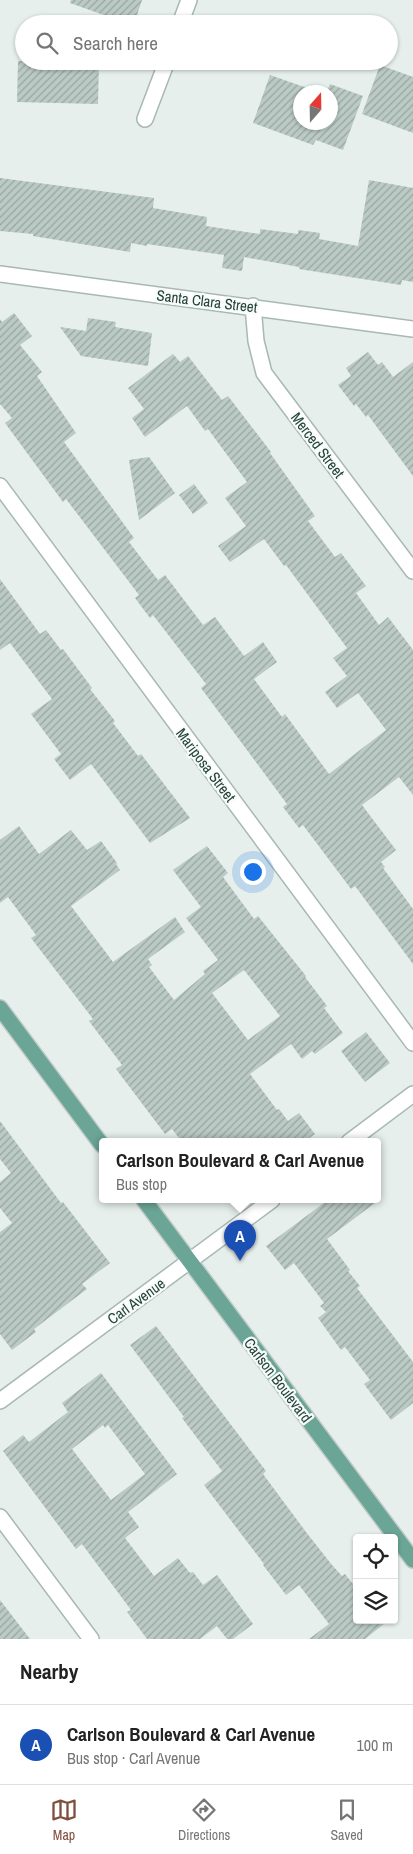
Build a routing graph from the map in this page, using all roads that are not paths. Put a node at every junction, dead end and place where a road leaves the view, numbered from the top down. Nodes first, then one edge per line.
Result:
1 (189, 0) edge
2 (183, 15) edge
3 (164, 70) edge
4 (146, 119) dead end
5 (0, 274) edge
6 (253, 306) junction
7 (413, 329) edge
8 (0, 486) edge
9 (413, 571) edge
10 (0, 1008) edge
11 (413, 1043) edge
12 (413, 1094) edge
13 (354, 1138) edge
14 (99, 1141) edge
15 (146, 1203) edge
16 (268, 1203) edge
17 (190, 1261) junction
18 (0, 1401) edge
19 (0, 1517) edge
20 (413, 1560) edge
21 (91, 1639) edge

1 - 2 street
3 - 4 street
5 - 6 street, Santa Clara Street
6 - 7 street, Santa Clara Street
6 - 9 street, Merced Street
8 - 11 street, Mariposa Street
10 - 14 main road
12 - 13 street
15 - 17 main road, Carlson Boulevard
16 - 17 street, Carl Avenue
17 - 18 street, Carl Avenue
17 - 20 main road, Carlson Boulevard
19 - 21 street

